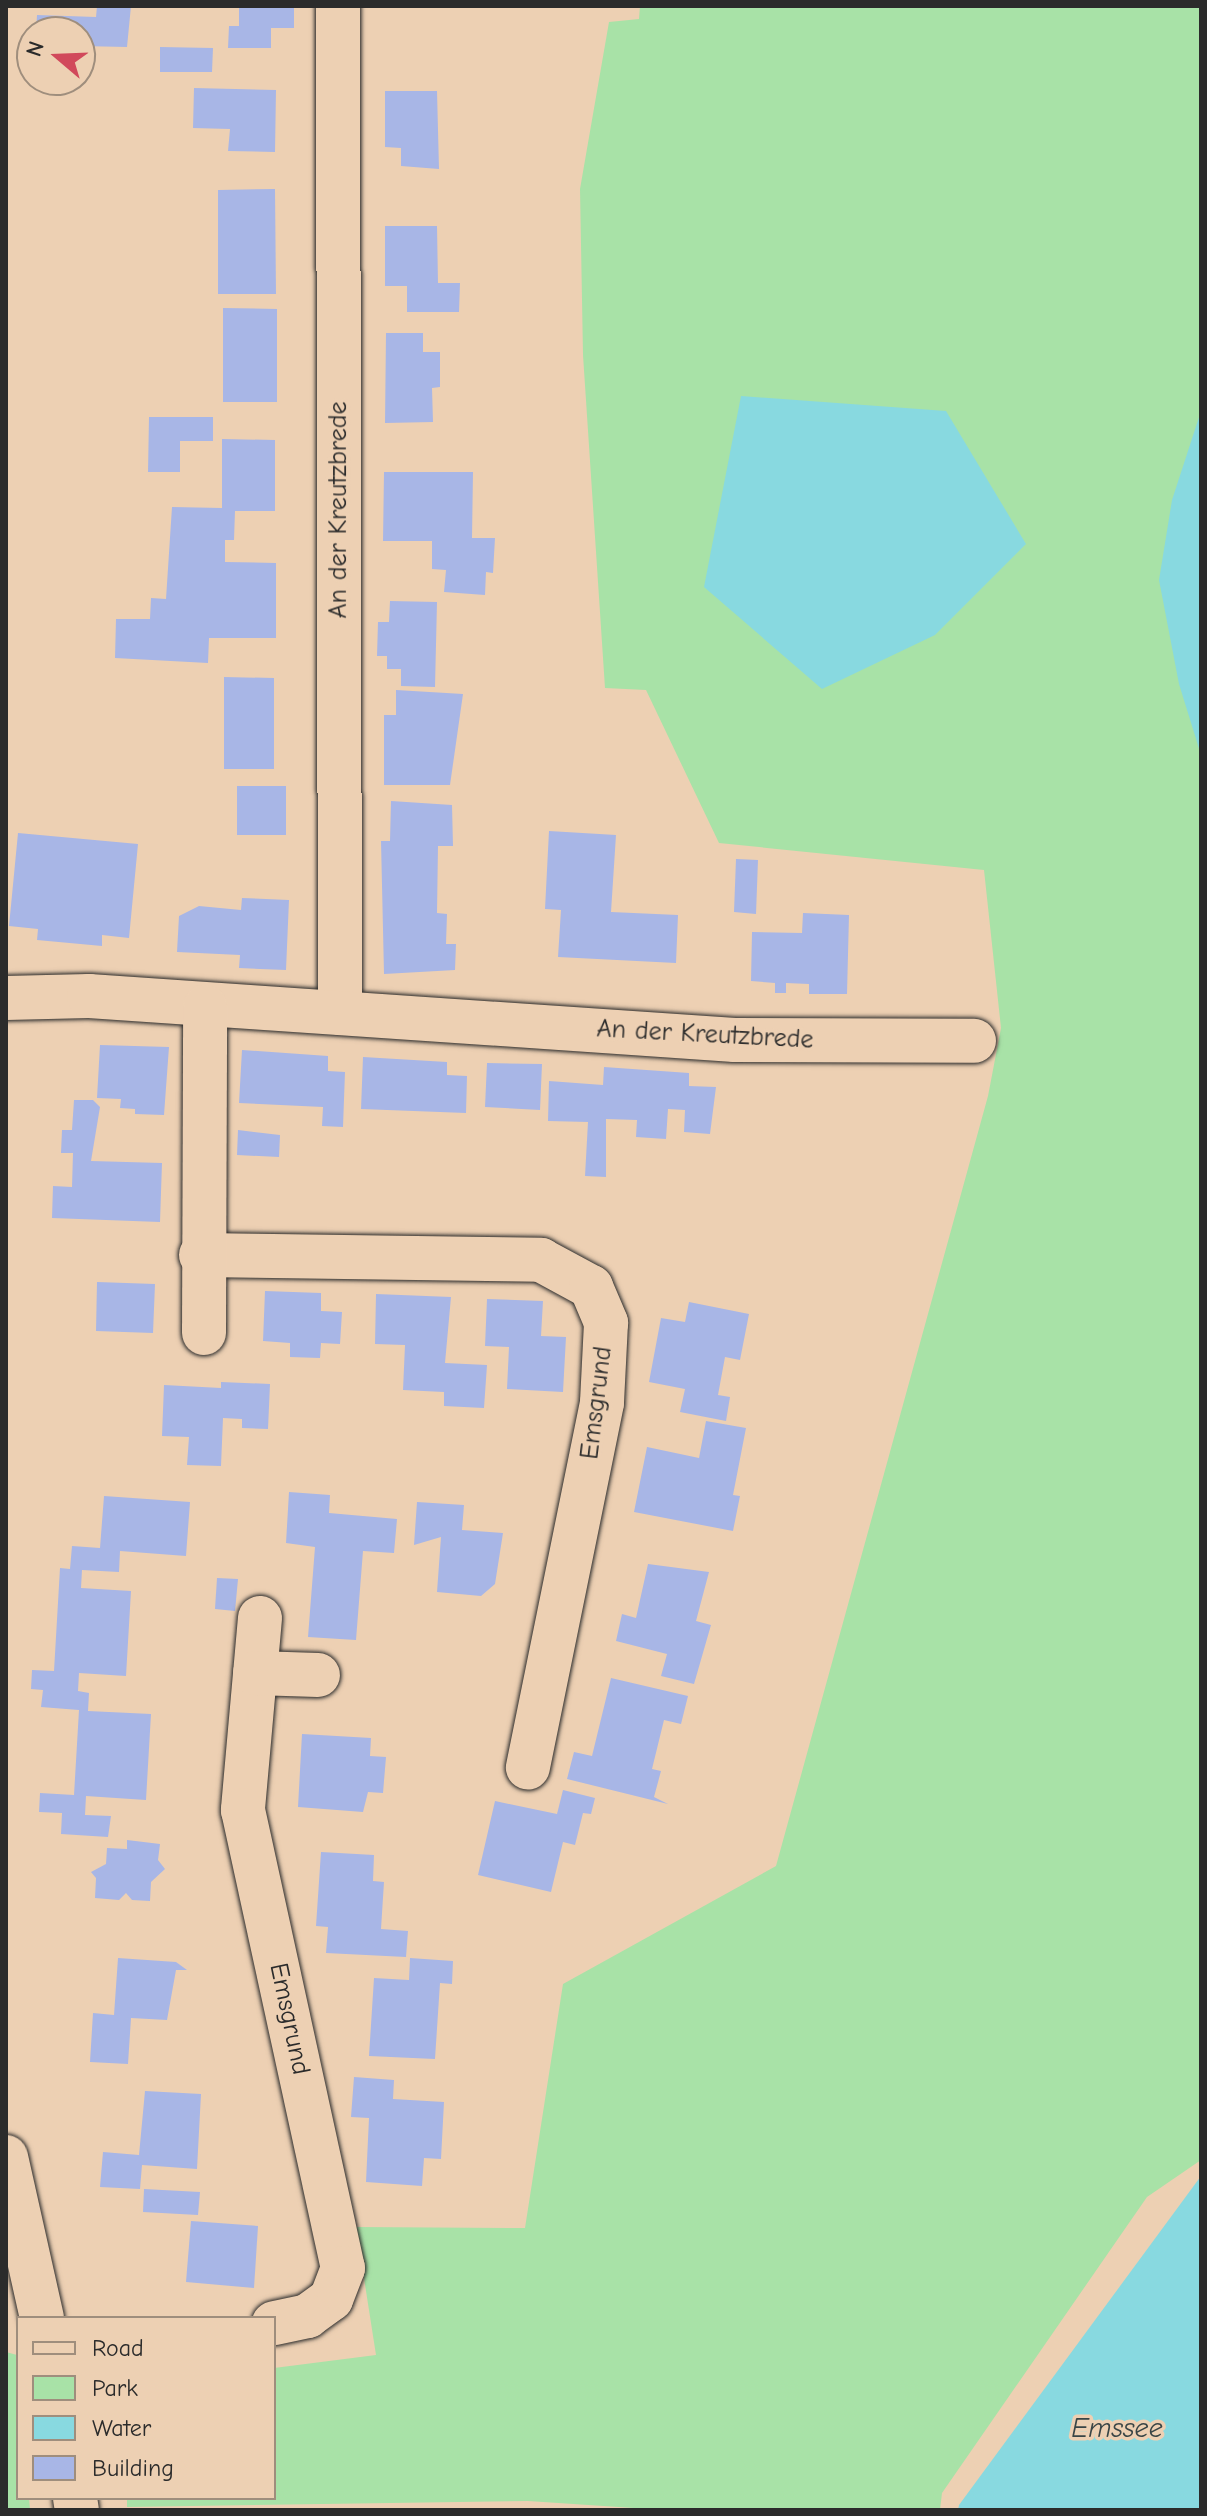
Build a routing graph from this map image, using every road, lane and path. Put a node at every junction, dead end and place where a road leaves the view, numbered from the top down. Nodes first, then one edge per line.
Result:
1 (338, 6) edge
2 (6, 998) edge
3 (205, 1007) junction
4 (340, 1013) junction
5 (974, 1041) dead end
6 (201, 1255) junction
7 (204, 1333) dead end
8 (260, 1618) dead end
9 (255, 1673) junction
10 (318, 1675) dead end
11 (528, 1768) dead end
12 (6, 2157) edge
13 (42, 2316) edge
14 (276, 2323) edge

1 - 4 street, An der Kreutzbrede
2 - 3 street, An der Kreutzbrede
3 - 4 street, An der Kreutzbrede
3 - 6 street
4 - 5 street, An der Kreutzbrede
6 - 7 street
6 - 11 street, Emsgrund
8 - 9 street, Emsgrund
9 - 10 street
9 - 14 street, Emsgrund
12 - 13 street

